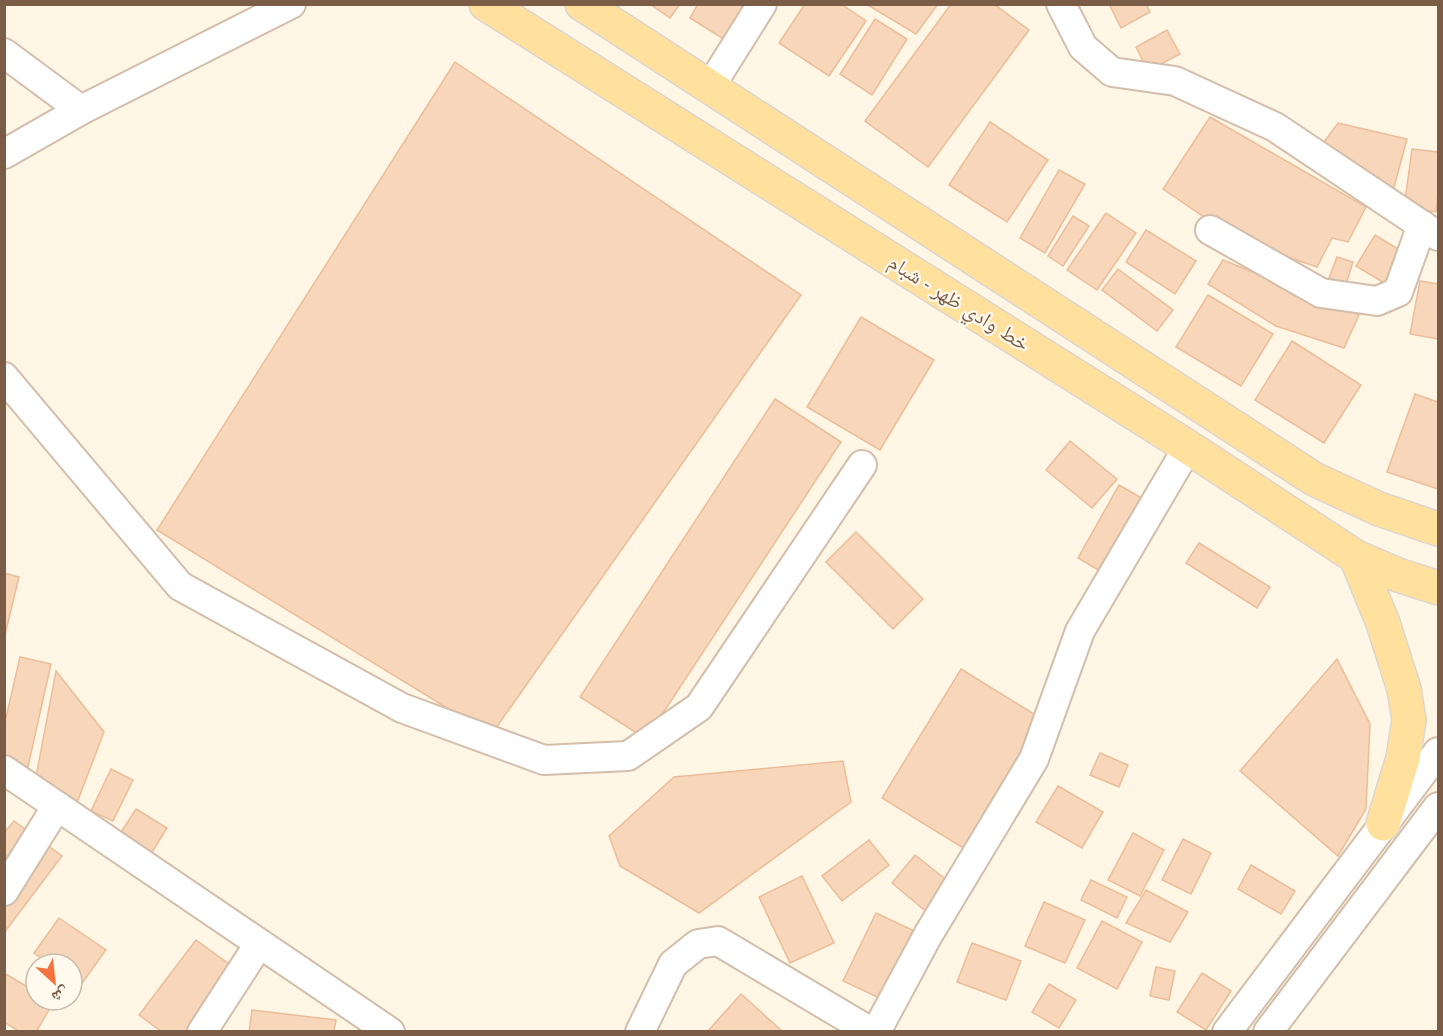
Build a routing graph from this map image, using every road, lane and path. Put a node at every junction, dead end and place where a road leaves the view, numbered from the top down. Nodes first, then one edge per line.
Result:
1 (291, 4) edge
2 (486, 4) edge
3 (582, 4) edge
4 (762, 4) edge
5 (1061, 4) edge
6 (4, 53) edge
7 (710, 87) junction
8 (81, 110) junction
9 (4, 154) edge
10 (1209, 230) dead end
11 (1430, 231) edge
12 (4, 377) edge
13 (1188, 447) junction
14 (862, 465) dead end
15 (1438, 529) edge
16 (1356, 557) junction
17 (1438, 588) edge
18 (1438, 752) edge
19 (4, 770) edge
20 (57, 806) junction
21 (1438, 807) edge
22 (1383, 824) junction
23 (4, 891) edge
24 (259, 944) junction
25 (202, 1032) edge
26 (390, 1032) edge
27 (640, 1032) edge
28 (873, 1032) edge
29 (1227, 1032) edge
30 (1268, 1032) edge

1 - 8 street
2 - 13 main road, خط وادي ظهر - شبام
3 - 7 main road
4 - 7 street
5 - 11 street
6 - 8 street
7 - 15 main road
8 - 9 street
10 - 11 street
12 - 14 street
13 - 16 main road, خط وادي ظهر - شبام
13 - 28 street
16 - 17 main road, خط وادي ظهر - شبام
16 - 22 main road
18 - 22 street
19 - 20 street
20 - 23 street
20 - 24 street
21 - 30 street
22 - 29 street
24 - 25 street
24 - 26 street
27 - 28 street

